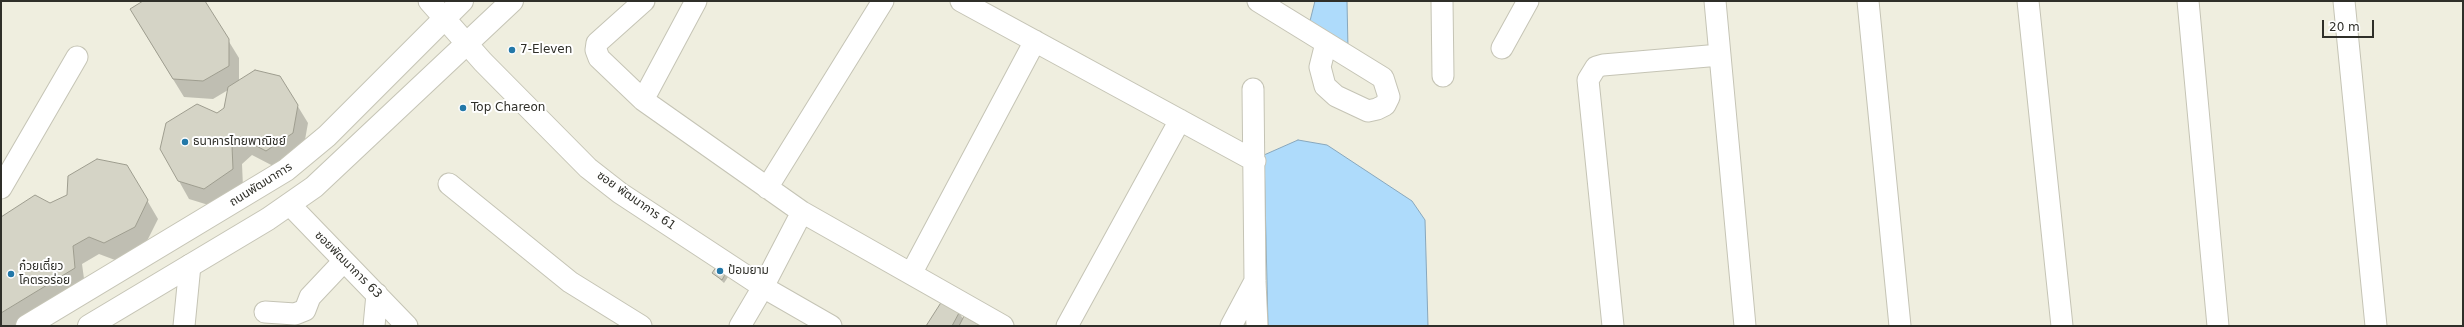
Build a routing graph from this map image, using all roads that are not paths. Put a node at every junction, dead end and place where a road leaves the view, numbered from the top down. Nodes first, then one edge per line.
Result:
1 (429, 1) edge
2 (462, 1) edge
3 (512, 1) edge
4 (644, 1) edge
5 (696, 1) edge
6 (883, 1) edge
7 (961, 1) edge
8 (1258, 1) edge
9 (1442, 1) edge
10 (1528, 1) edge
11 (1714, 1) edge
12 (1868, 1) edge
13 (2028, 1) edge
14 (2188, 1) edge
15 (2344, 1) edge
16 (444, 18) junction
17 (1035, 40) junction
18 (467, 43) junction
19 (1326, 43) dead end
20 (1502, 48) dead end
21 (1720, 55) junction
22 (77, 57) dead end
23 (1443, 76) dead end
24 (1253, 89) dead end
25 (643, 100) junction
26 (1180, 120) junction
27 (1254, 161) junction
28 (449, 184) dead end
29 (1, 188) edge
30 (767, 188) junction
31 (290, 205) junction
32 (802, 212) junction
33 (343, 262) junction
34 (190, 266) junction
35 (912, 272) junction
36 (1255, 281) junction
37 (763, 287) junction
38 (377, 294) junction
39 (265, 312) dead end
40 (26, 326) edge
41 (89, 326) edge
42 (184, 326) edge
43 (374, 326) edge
44 (407, 326) edge
45 (641, 326) edge
46 (740, 326) edge
47 (831, 326) edge
48 (1004, 326) edge
49 (1067, 326) edge
50 (1231, 326) edge
51 (1257, 326) edge
52 (1613, 326) edge
53 (1745, 326) edge
54 (1900, 326) edge
55 (2062, 326) edge
56 (2218, 326) edge
57 (2376, 326) edge

1 - 16 street, ซอย พัฒนาการ 61
2 - 16 main road, ถนนพัฒนาการ
3 - 18 main road
4 - 25 street
5 - 25 street
6 - 30 street
7 - 17 street
8 - 19 street
9 - 23 street
10 - 20 street
11 - 21 street
12 - 54 street
13 - 55 street
14 - 56 street
15 - 57 street
16 - 18 street, ซอย พัฒนาการ 61
16 - 40 main road, ถนนพัฒนาการ
17 - 26 street
17 - 35 street
18 - 31 main road
18 - 37 street, ซอย พัฒนาการ 61
21 - 52 street
21 - 53 street
22 - 29 street
24 - 27 street
25 - 30 street
26 - 27 street
26 - 49 street
27 - 36 street
28 - 45 street
30 - 32 street
31 - 33 street, ซอยพัฒนาการ 63
31 - 34 main road
32 - 35 street
32 - 37 street
33 - 38 street, ซอยพัฒนาการ 63
33 - 39 street
34 - 41 main road
34 - 42 street
35 - 48 street
36 - 50 street
36 - 51 street
37 - 46 street
37 - 47 street, ซอย พัฒนาการ 61
38 - 43 street
38 - 44 street, ซอยพัฒนาการ 63

